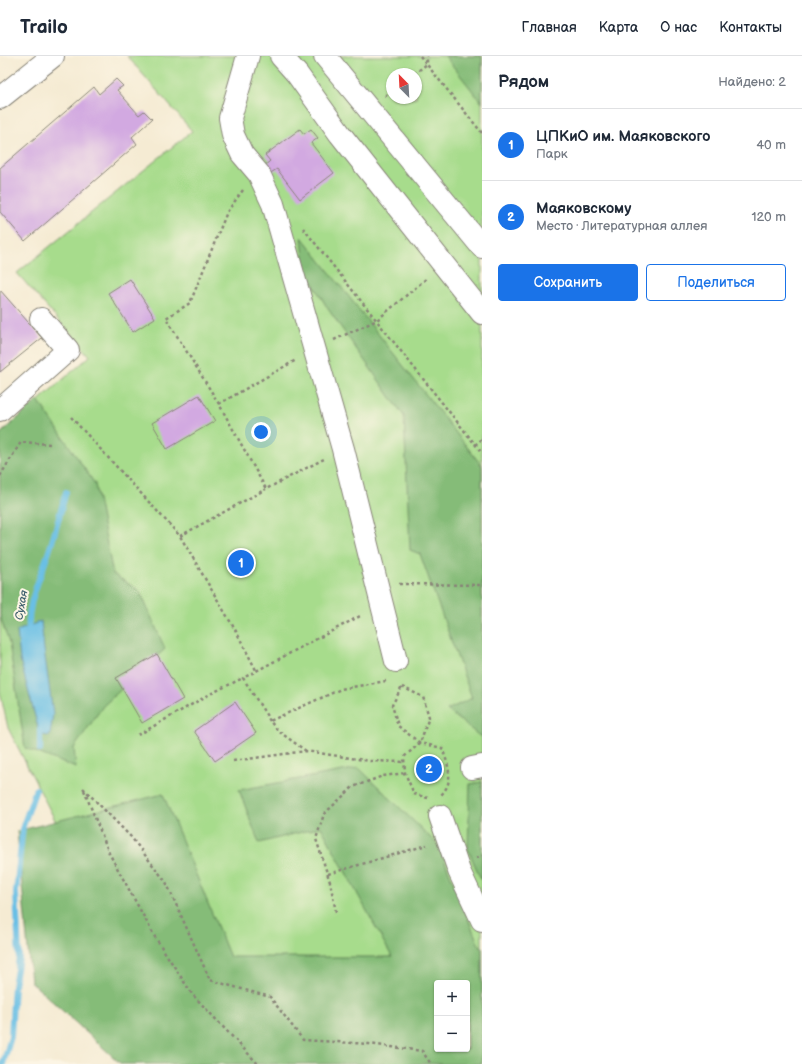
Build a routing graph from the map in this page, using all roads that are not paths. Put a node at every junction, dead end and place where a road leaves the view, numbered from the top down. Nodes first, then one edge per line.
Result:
1 (53, 56) edge
2 (248, 56) edge
3 (281, 56) edge
4 (325, 56) edge
5 (0, 98) edge
6 (482, 247) edge
7 (482, 313) edge
8 (41, 318) dead end
9 (0, 410) edge
10 (394, 671) road end
11 (438, 804) road end
12 (482, 920) edge

1 - 5 street
2 - 10 street
3 - 7 street
4 - 6 street
8 - 9 street
11 - 12 street

